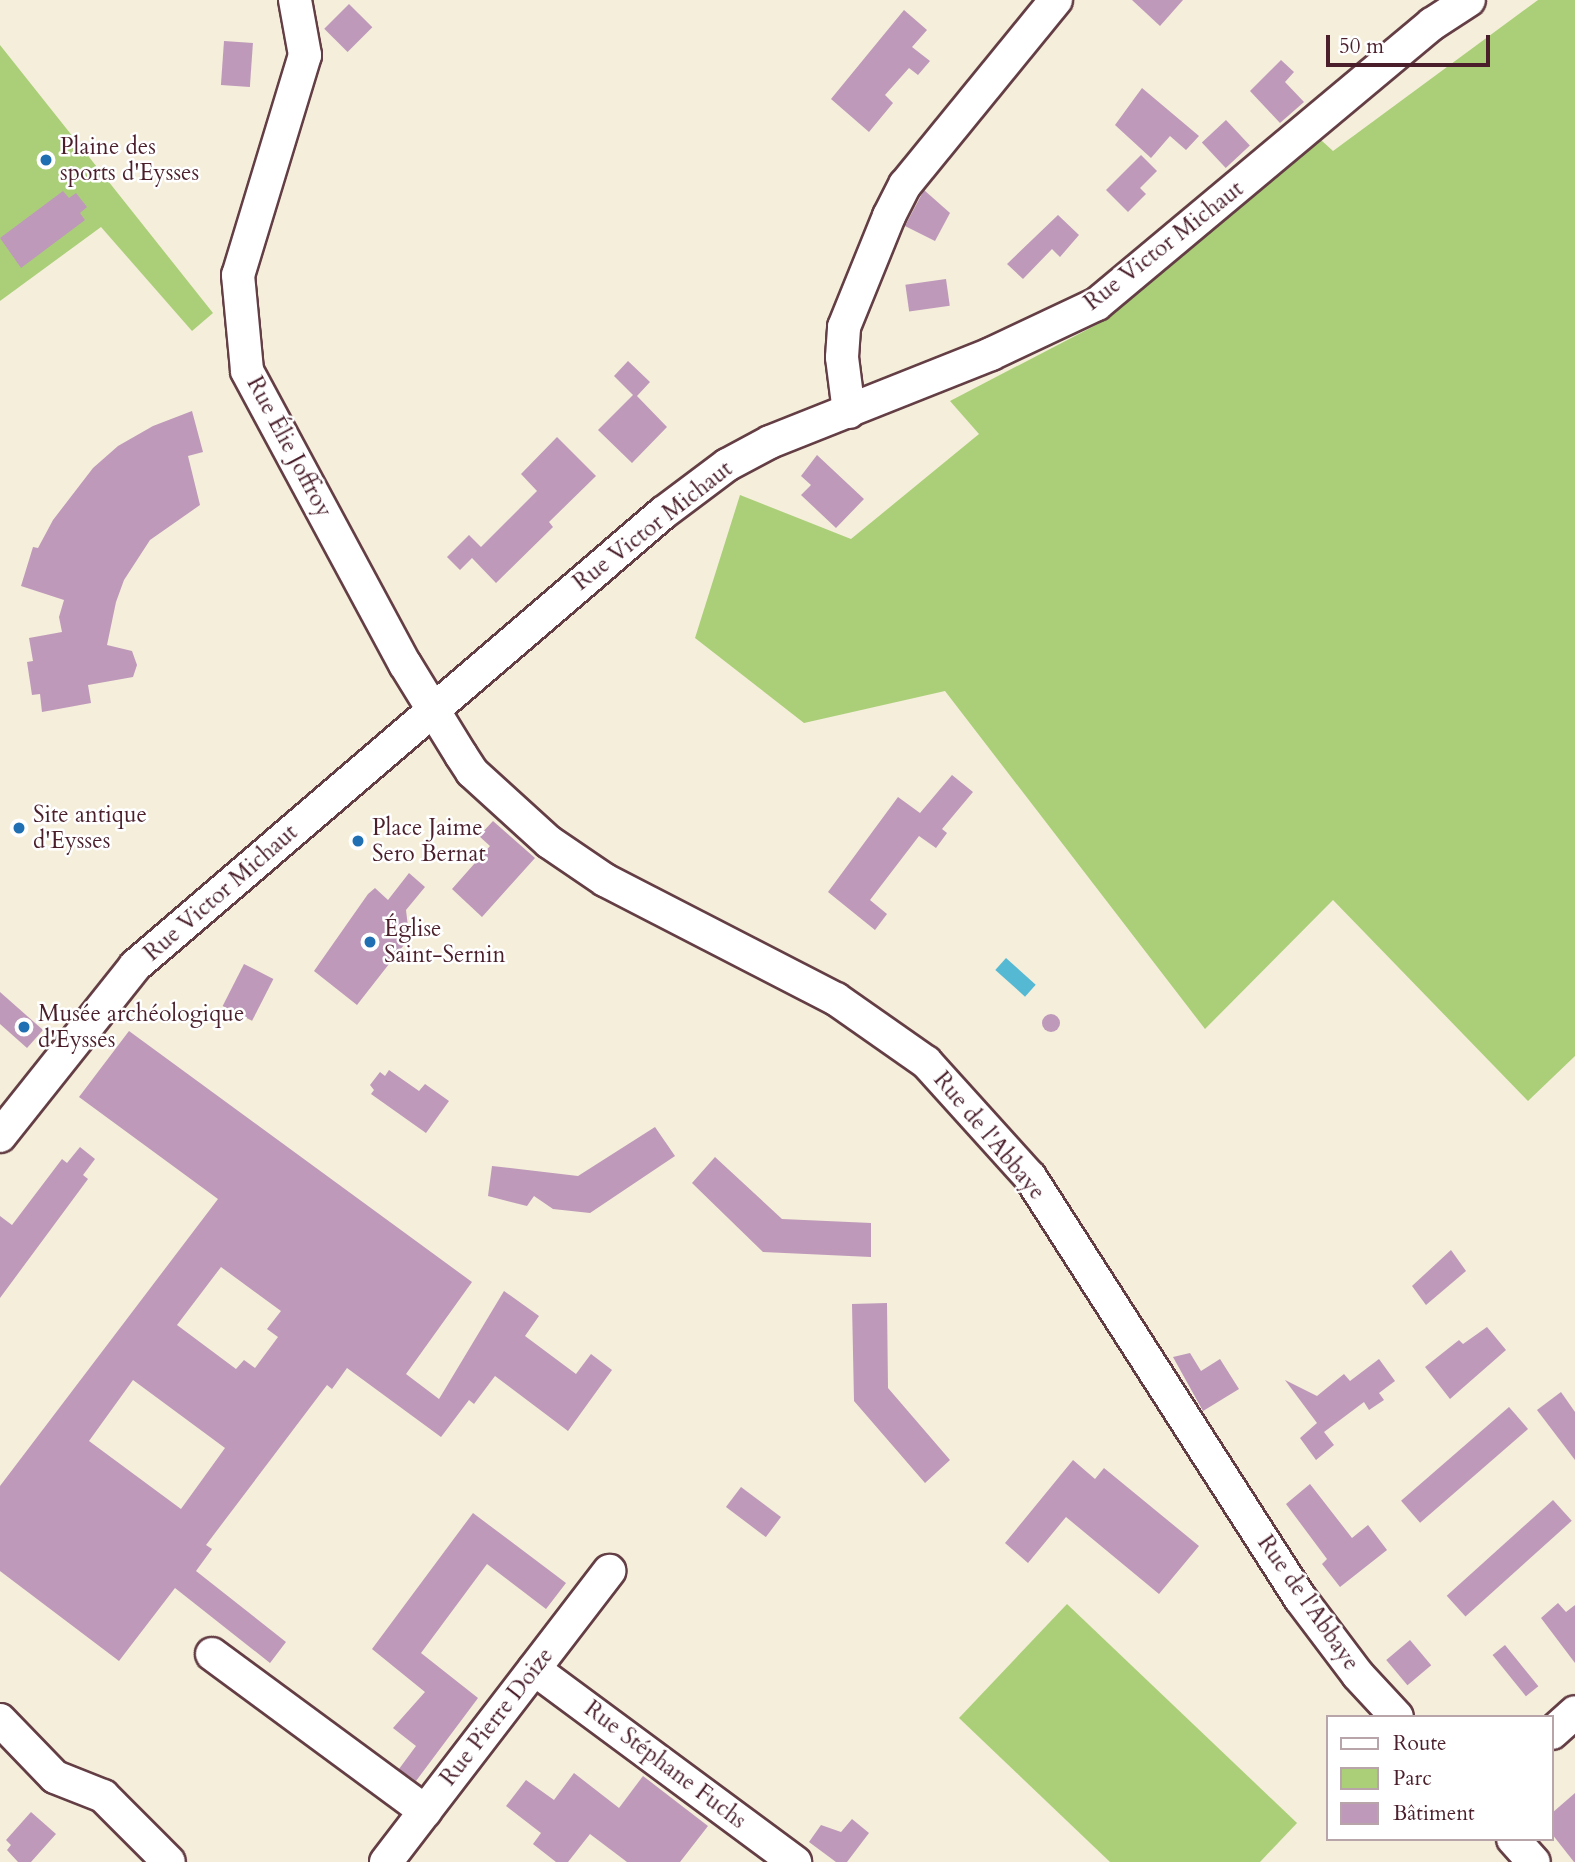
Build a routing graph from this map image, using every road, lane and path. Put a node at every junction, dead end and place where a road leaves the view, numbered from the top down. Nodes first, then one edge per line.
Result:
1 (295, 0) edge
2 (1056, 0) edge
3 (1469, 0) edge
4 (849, 412) junction
5 (434, 710) junction
6 (0, 1136) edge
7 (610, 1571) dead end
8 (212, 1654) dead end
9 (534, 1669) junction
10 (1575, 1712) edge
11 (1395, 1715) edge
12 (0, 1720) edge
13 (1554, 1731) edge
14 (425, 1811) junction
15 (1515, 1841) edge
16 (169, 1862) edge
17 (386, 1862) edge
18 (795, 1862) edge
19 (1534, 1862) edge

1 - 5 street, Rue Élie Joffroy
2 - 4 street
3 - 4 street, Rue Victor Michaut
4 - 5 street, Rue Victor Michaut
5 - 6 street, Rue Victor Michaut
5 - 11 street, Rue de l'Abbaye
7 - 9 street, Rue Pierre Doize
8 - 14 street
9 - 14 street, Rue Pierre Doize
9 - 18 street, Rue Stéphane Fuchs
10 - 13 street
12 - 16 street
14 - 17 street, Rue Pierre Doize
15 - 19 street

